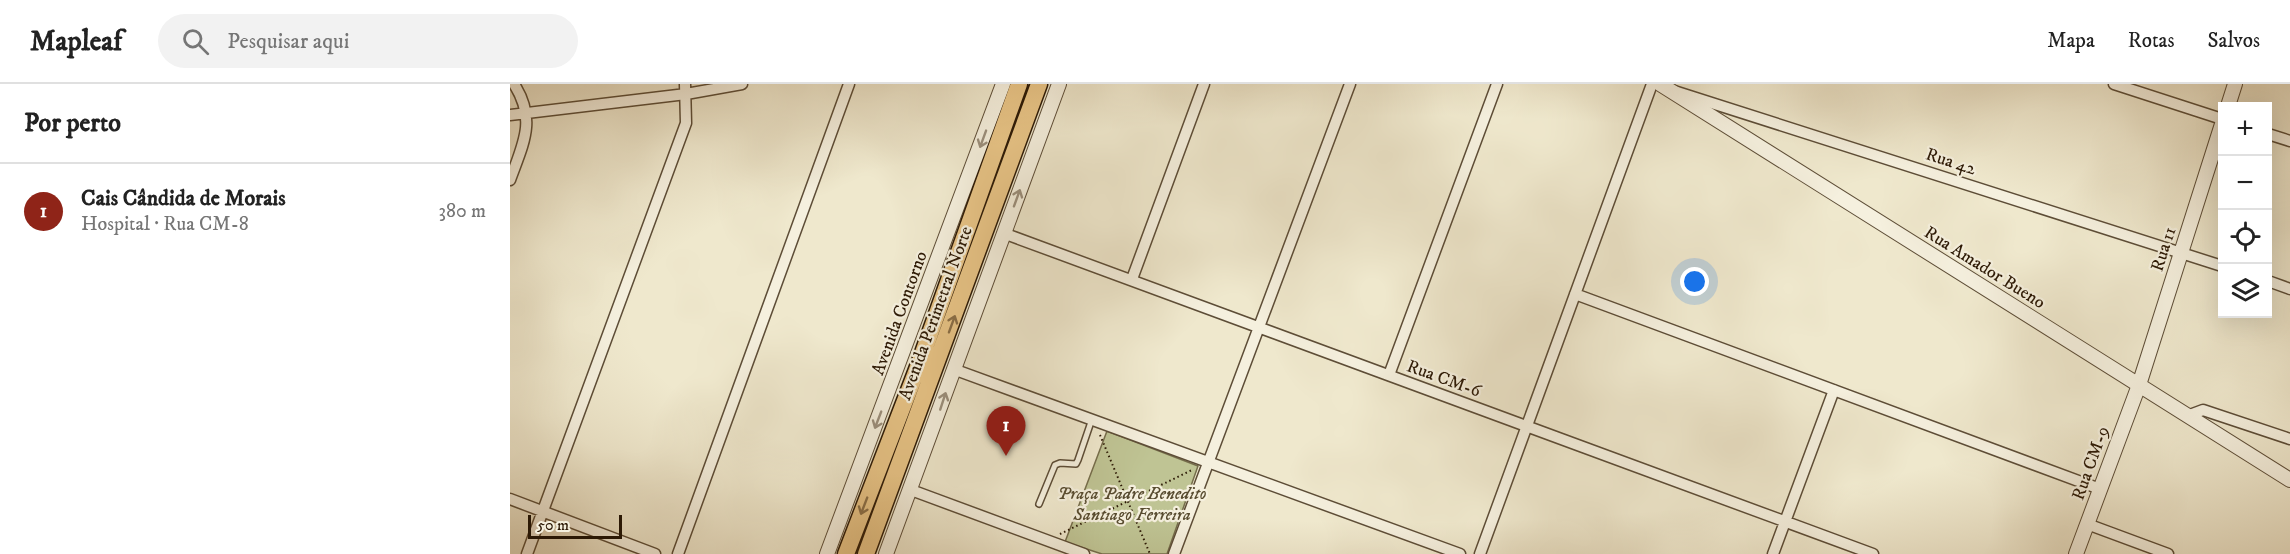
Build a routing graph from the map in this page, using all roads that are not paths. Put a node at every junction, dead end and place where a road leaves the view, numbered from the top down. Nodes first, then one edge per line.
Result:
1 (514, 84) edge
2 (742, 84) edge
3 (849, 84) edge
4 (1003, 84) edge
5 (1019, 84) edge
6 (1039, 84) edge
7 (1059, 84) edge
8 (1204, 84) edge
9 (1350, 84) edge
10 (1497, 84) edge
11 (1652, 84) edge
12 (2114, 84) edge
13 (2235, 84) edge
14 (1665, 87) edge
15 (686, 89) edge
16 (2229, 102) edge
17 (528, 113) junction
18 (510, 115) edge
19 (2218, 120) edge
20 (2272, 135) edge
21 (2218, 138) edge
22 (2290, 141) edge
23 (510, 180) edge
24 (1004, 233) junction
25 (2181, 253) junction
26 (2218, 264) edge
27 (1132, 279) junction
28 (2272, 282) edge
29 (2290, 289) edge
30 (1575, 294) junction
31 (1259, 327) junction
32 (953, 369) junction
33 (1389, 375) junction
34 (2139, 385) junction
35 (1834, 390) junction
36 (2187, 416) junction
37 (1093, 419) junction
38 (1527, 426) junction
39 (2290, 439) edge
40 (1209, 462) junction
41 (2290, 480) edge
42 (2100, 489) junction
43 (911, 490) junction
44 (510, 499) edge
45 (1039, 504) dead end
46 (543, 512) junction
47 (1785, 522) junction
48 (2087, 524) junction
49 (527, 554) edge
50 (655, 554) edge
51 (678, 554) edge
52 (827, 554) edge
53 (846, 554) edge
54 (866, 554) edge
55 (886, 554) edge
56 (1084, 554) edge
57 (1174, 554) edge
58 (1460, 554) edge
59 (1480, 554) edge
60 (1773, 554) edge
61 (1873, 554) edge
62 (2076, 554) edge
63 (2168, 554) edge

1 - 17 street
2 - 15 street
3 - 51 street
4 -> 52 street, Avenida Contorno
5 -> 53 highway, Avenida Perimetral Norte
54 -> 6 highway, Avenida Perimetral Norte
24 -> 7 street
8 - 27 street
9 - 31 street
10 - 33 street
11 - 30 street
12 - 19 street
13 - 16 street
14 - 25 street, Rua 42
14 - 34 street, Rua Amador Bueno
15 - 17 street
15 - 46 street
17 - 18 street
17 - 23 street
20 - 22 street
21 - 25 street, Rua 11
24 - 27 street, Rua CM-6
24 - 32 street
25 - 26 street, Rua 42
25 - 34 street, Rua 11
27 - 31 street, Rua CM-6
28 - 29 street
30 - 35 street
30 - 38 street
31 - 33 street, Rua CM-6
31 - 40 street
32 - 37 street
43 -> 32 street
33 - 38 street, Rua CM-6
34 - 36 street, Rua Amador Bueno
34 - 42 street, Rua CM-9
35 - 42 street
35 - 47 street
36 - 39 street
36 - 41 street, Rua Amador Bueno
37 - 40 street
37 - 45 lane
38 - 47 street, Rua CM-6
38 - 59 street
40 - 57 street
40 - 58 street
42 - 48 street, Rua CM-9
43 - 55 street
43 - 56 street
44 - 46 street
46 - 49 street
46 - 50 street
47 - 60 street
47 - 61 street, Rua CM-6
48 - 62 street, Rua CM-9
48 - 63 street

